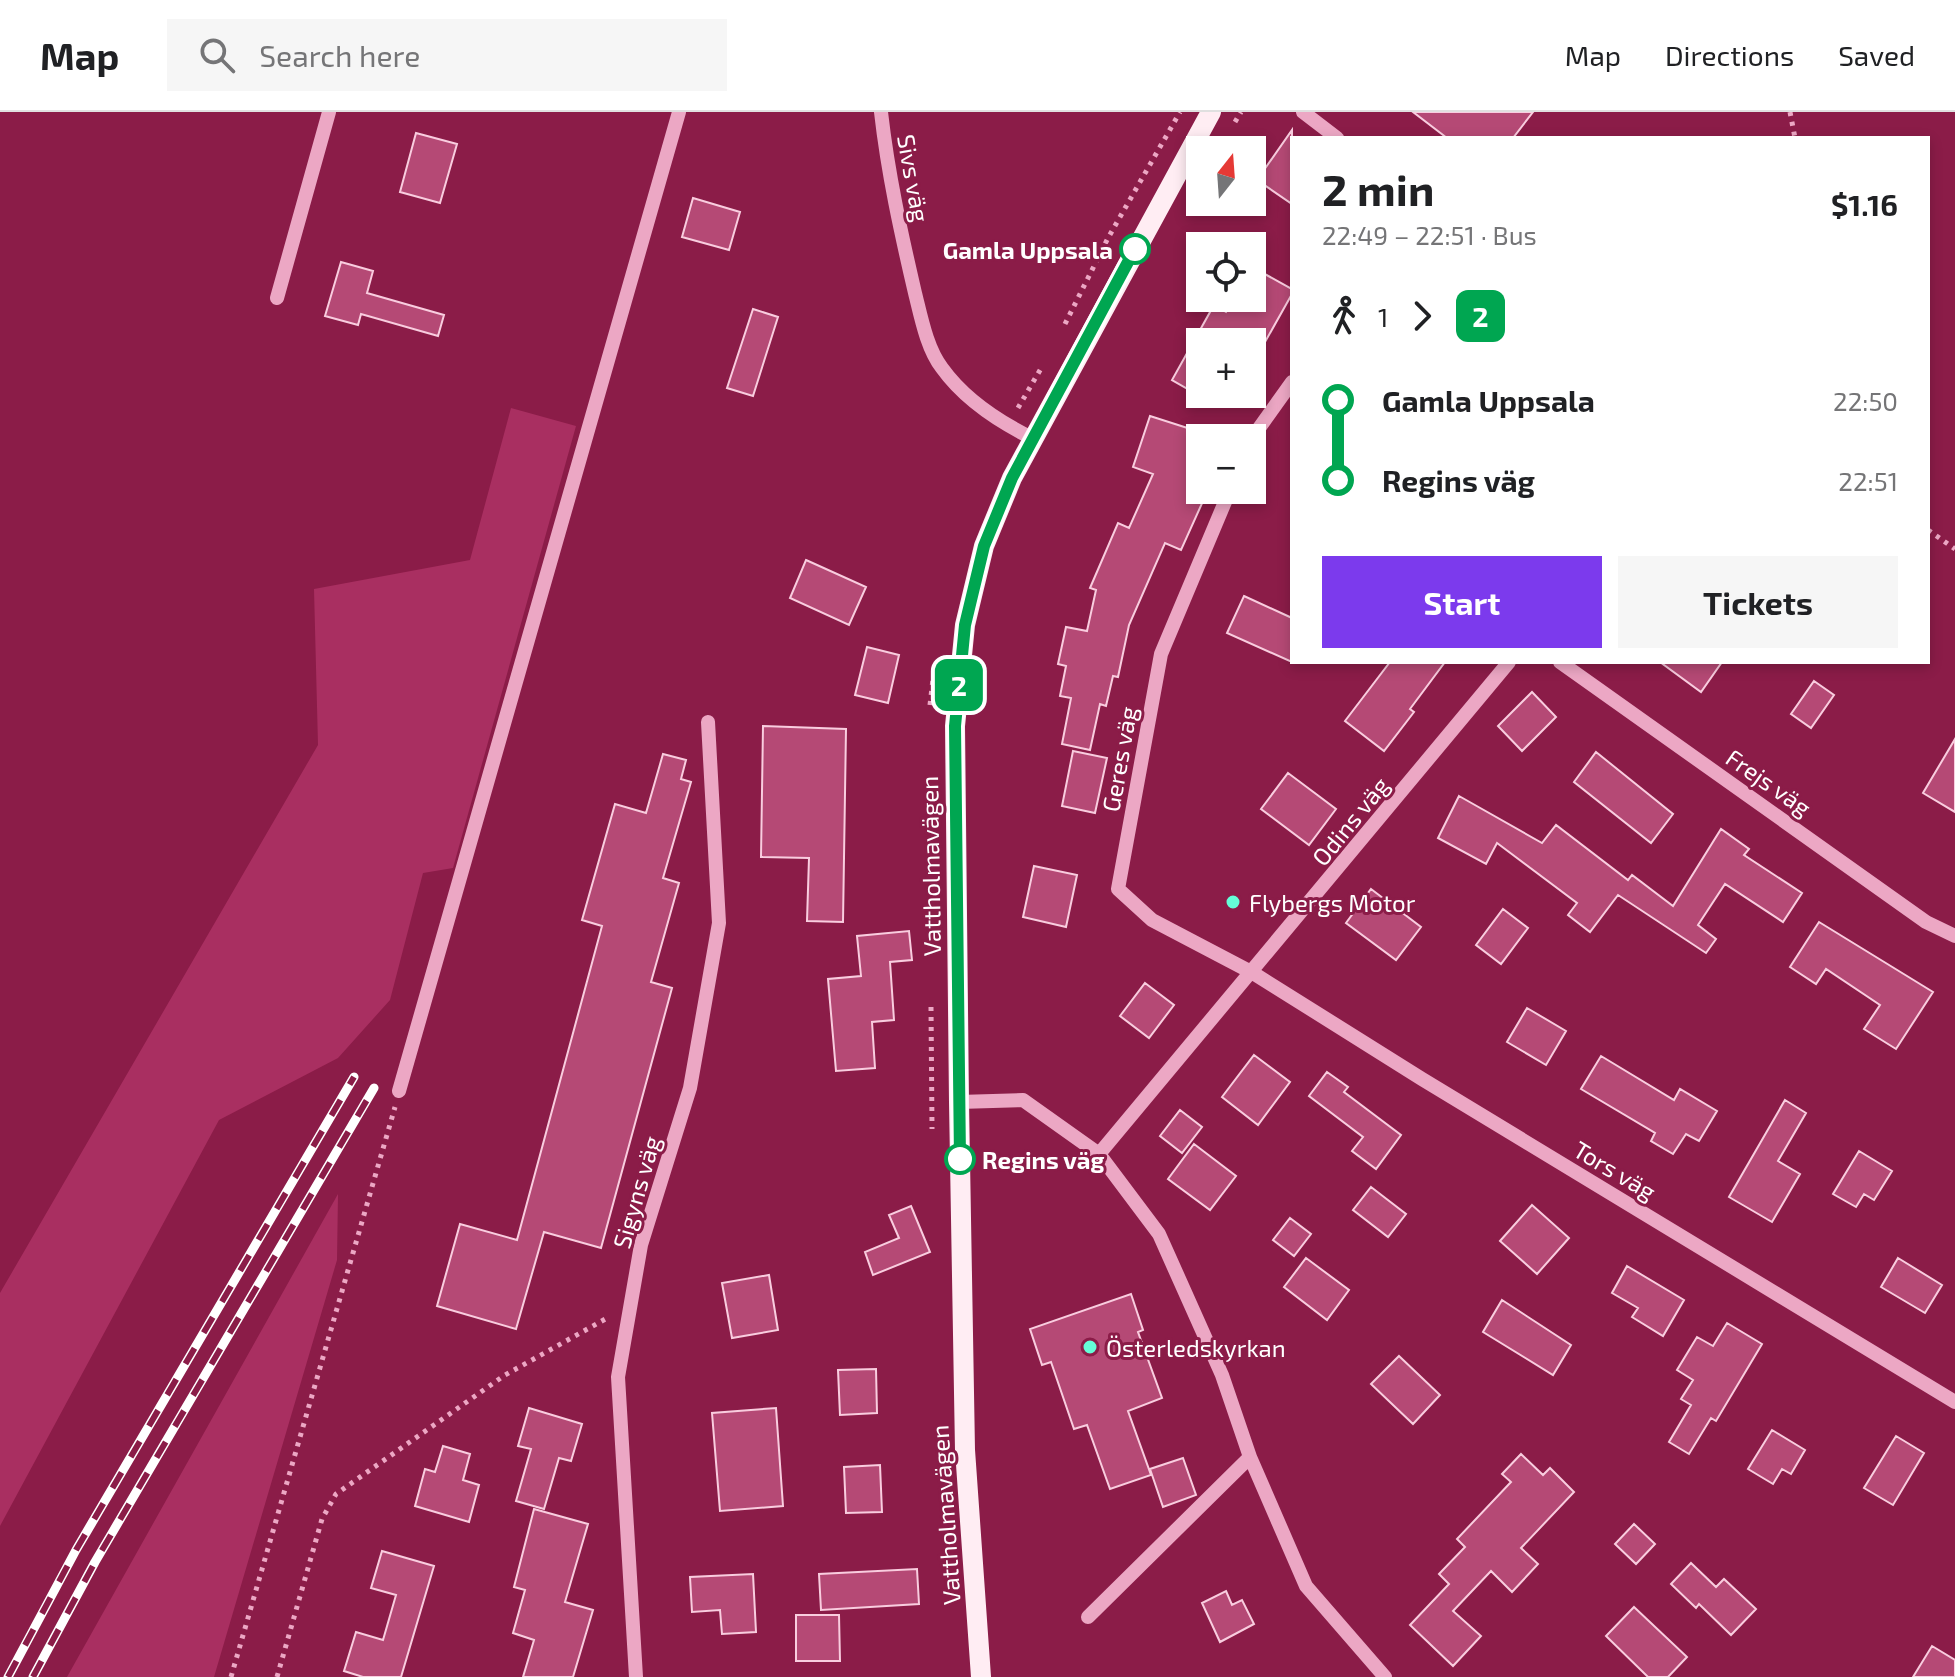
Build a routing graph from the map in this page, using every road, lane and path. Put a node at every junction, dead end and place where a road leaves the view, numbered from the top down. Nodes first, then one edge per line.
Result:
1 (329, 112) edge
2 (679, 112) edge
3 (881, 112) edge
4 (1180, 112) edge
5 (1211, 112) edge
6 (1303, 112) edge
7 (1790, 112) edge
8 (1334, 136) edge
9 (1795, 136) edge
10 (1145, 170) dead end
11 (277, 298) dead end
12 (1290, 385) edge
13 (1262, 424) edge
14 (1034, 439) junction
15 (1224, 504) edge
16 (1930, 531) edge
17 (1955, 549) edge
18 (1507, 664) edge
19 (1563, 664) edge
20 (708, 722) dead end
21 (1955, 936) edge
22 (1253, 973) junction
23 (399, 1091) joint
24 (959, 1102) junction
25 (1099, 1154) junction
26 (630, 1306) junction
27 (1955, 1402) edge
28 (1250, 1457) junction
29 (1088, 1617) dead end
30 (231, 1677) edge
31 (277, 1677) edge
32 (636, 1677) edge
33 (981, 1677) edge
34 (1385, 1677) edge

1 - 11 street
2 - 23 street
3 - 14 street, Sivs väg
4 - 10 path
5 - 14 main road, Vattholmavägen
6 - 8 street
7 - 9 path
12 - 13 street
14 - 24 main road, Vattholmavägen
15 - 22 street, Geres väg
16 - 17 path
18 - 22 street, Odins väg
19 - 21 street, Frejs väg
20 - 26 street, Sigyns väg
22 - 25 street, Odins väg
22 - 27 street, Tors väg
23 - 30 path
24 - 25 street
24 - 33 main road, Vattholmavägen
25 - 28 street
26 - 31 path
26 - 32 street, Sigyns väg
28 - 29 street
28 - 34 street

